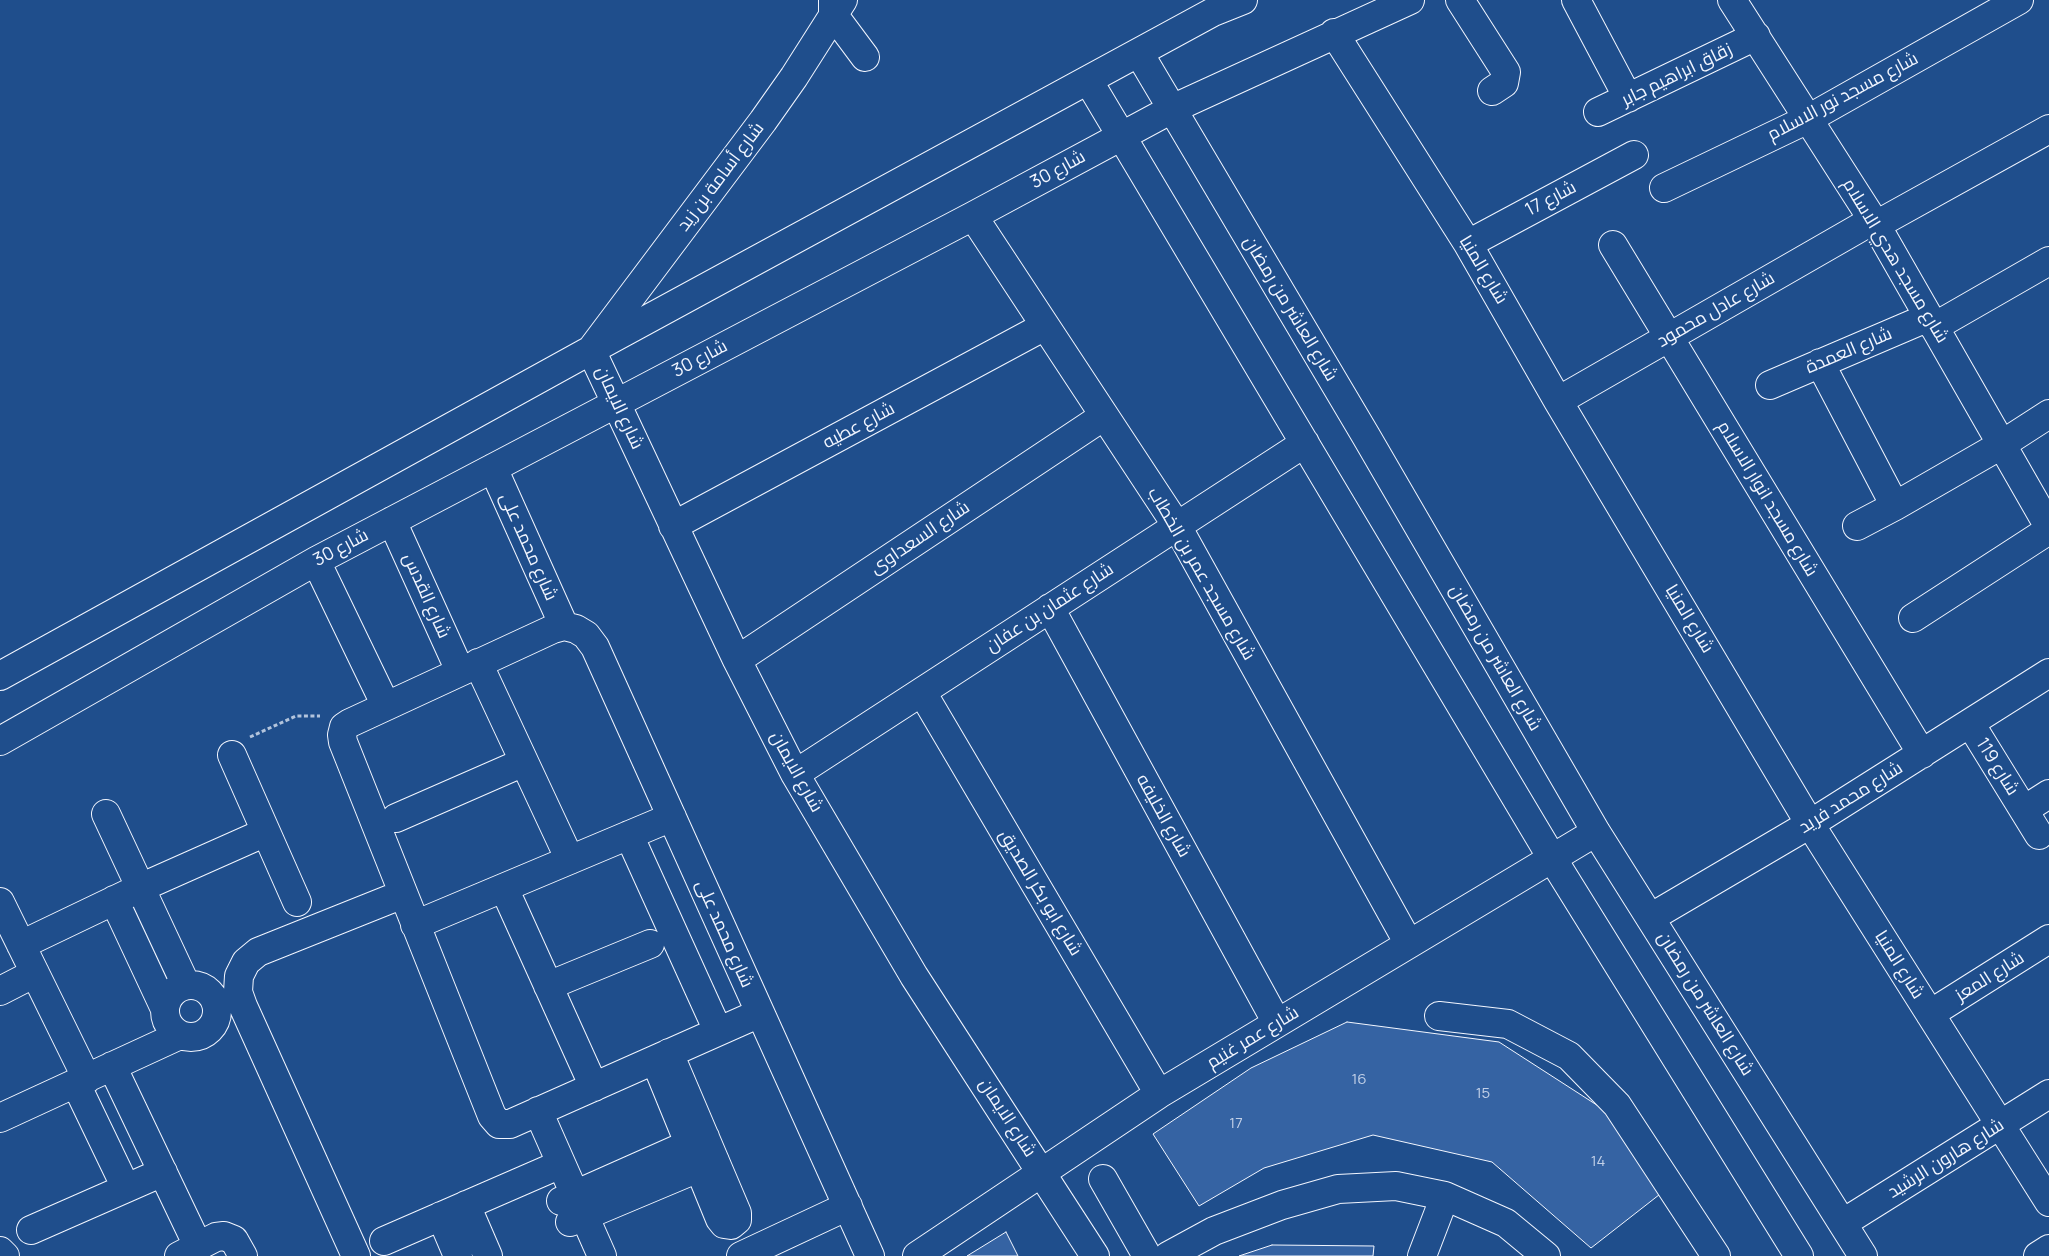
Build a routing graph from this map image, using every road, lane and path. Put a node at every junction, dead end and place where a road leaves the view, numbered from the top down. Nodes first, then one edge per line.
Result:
1 (1243, 0) edge
2 (1410, 0) edge
3 (1460, 0) edge
4 (1576, 0) edge
5 (1733, 0) edge
6 (2018, 0) edge
7 (836, 4) edge
8 (1210, 6) edge
9 (1334, 33) junction
10 (1756, 36) junction
11 (1139, 53) junction
12 (865, 57) dead end
13 (1088, 80) junction
14 (1492, 91) dead end
15 (1628, 98) junction
16 (1172, 108) junction
17 (1598, 112) dead end
18 (1808, 119) junction
19 (2049, 129) edge
20 (1121, 136) junction
21 (1634, 155) dead end
22 (1664, 188) dead end
23 (973, 216) junction
24 (1874, 222) junction
25 (1468, 244) junction
26 (1613, 245) dead end
27 (2049, 261) edge
28 (1932, 322) junction
29 (1045, 326) junction
30 (1669, 337) junction
31 (592, 350) junction
32 (1820, 363) junction
33 (1770, 385) dead end
34 (1558, 401) junction
35 (616, 403) junction
36 (2049, 414) edge
37 (1104, 416) junction
38 (1305, 442) junction
39 (2002, 445) junction
40 (492, 468) junction
41 (1895, 506) junction
42 (392, 521) junction
43 (673, 526) junction
44 (1177, 526) junction
45 (1857, 526) dead end
46 (2049, 528) edge
47 (316, 560) junction
48 (1050, 608) junction
49 (1913, 618) dead end
50 (558, 627) junction
51 (737, 660) junction
52 (469, 667) junction
53 (2049, 673) edge
54 (0, 676) edge
55 (922, 692) junction
56 (386, 706) junction
57 (350, 723) junction
58 (1970, 723) junction
59 (0, 741) edge
60 (1922, 754) junction
61 (232, 755) joint
62 (524, 762) junction
63 (795, 774) junction
64 (2049, 794) edge
65 (2024, 810) junction
66 (106, 814) dead end
67 (672, 817) junction
68 (396, 818) dead end
69 (1810, 824) junction
70 (266, 832) junction
71 (1596, 832) junction
72 (629, 835) junction
73 (2039, 835) dead end
74 (1552, 858) junction
75 (570, 860) junction
76 (140, 888) junction
77 (504, 888) junction
78 (403, 894) junction
79 (114, 900) junction
80 (0, 902) edge
81 (297, 902) dead end
82 (1650, 918) junction
83 (415, 924) junction
84 (2049, 939) edge
85 (650, 944) dead end
86 (1410, 944) junction
87 (21, 945) junction
88 (35, 973) junction
89 (186, 985) junction
90 (548, 986) junction
91 (0, 991) edge
92 (165, 1009) junction
93 (760, 1013) junction
94 (1930, 1014) junction
95 (1439, 1016) dead end
96 (1277, 1024) junction
97 (718, 1031) junction
98 (180, 1035) junction
99 (662, 1056) junction
100 (112, 1066) junction
101 (81, 1082) junction
102 (594, 1087) junction
103 (1159, 1094) junction
104 (2049, 1094) edge
105 (531, 1114) junction
106 (0, 1118) edge
107 (2000, 1125) junction
108 (554, 1167) junction
109 (163, 1172) junction
110 (1042, 1172) junction
111 (1103, 1179) dead end
112 (126, 1188) junction
113 (1445, 1196) junction
114 (2049, 1202) edge
115 (466, 1206) junction
116 (848, 1206) junction
117 (572, 1208) junction
118 (440, 1216) junction
119 (1843, 1223) junction
120 (30, 1230) dead end
121 (384, 1241) dead end
122 (2049, 1250) edge
123 (0, 1251) edge
124 (189, 1251) edge
125 (5, 1256) edge
126 (243, 1256) edge
127 (356, 1256) edge
128 (458, 1256) edge
129 (488, 1256) edge
130 (586, 1256) edge
131 (602, 1256) edge
132 (741, 1256) edge
133 (870, 1256) edge
134 (916, 1256) edge
135 (1095, 1256) edge
136 (1148, 1256) edge
137 (1168, 1256) edge
138 (1422, 1256) edge
139 (1546, 1256) edge
140 (1716, 1256) edge
141 (1799, 1256) edge
142 (1863, 1256) edge
143 (2038, 1256) edge

1 - 8 street
2 - 9 street, شارع 30
3 - 14 street
4 - 15 street
5 - 10 street, شارع مسجد هدي الاسلام
6 - 18 street, شارع مسجد نور الاسلام
7 - 12 street
7 - 31 street, شارع أسامة بن زيد
8 - 11 street
9 - 16 street, شارع 30
9 - 25 street, شارع المنيا
10 - 15 street, زقاق ابراهيم جابر
10 - 18 street, شارع مسجد هدي الاسلام
11 - 13 street
11 - 16 street, شارع العاشر من رمضان
13 - 20 street
13 - 31 street
15 - 17 street, زقاق ابراهيم جابر
16 - 20 street, شارع 30
16 - 71 street, شارع العاشر من رمضان
18 - 22 street, شارع مسجد نور الاسلام
18 - 24 street, شارع مسجد هدي الاسلام
19 - 24 street, شارع عادل محمود
20 - 23 street, شارع 30
20 - 38 street
21 - 25 street, شارع 17
23 - 29 street, شارع مسجد عمر بن الخطاب
23 - 35 street, شارع 30
24 - 28 street, شارع مسجد هدي الاسلام
24 - 30 street, شارع عادل محمود
25 - 34 street, شارع المنيا
26 - 30 street, شارع مسجد انوار الاسلام
27 - 28 street, شارع العمدة
28 - 32 street, شارع العمدة
28 - 39 street, شارع مسجد هدي الاسلام
29 - 37 street, شارع مسجد عمر بن الخطاب
29 - 43 street, شارع عطيه
30 - 34 street, شارع عادل محمود
30 - 60 street, شارع مسجد انوار الاسلام
31 - 35 street, شارع الايمان
31 - 54 street
32 - 33 street, شارع العمدة
32 - 41 street
34 - 69 street, شارع المنيا
35 - 40 street, شارع 30
35 - 43 street, شارع الايمان
36 - 39 street
37 - 44 street, شارع مسجد عمر بن الخطاب
37 - 51 street, شارع السعداوى
38 - 44 street, شارع عثمان بن عفان
38 - 74 street
39 - 41 street
39 - 46 street, شارع مسجد هدي الاسلام
40 - 42 street, شارع 30
40 - 50 street, شارع محمد على
41 - 45 street
42 - 47 street, شارع 30
42 - 52 street, شارع القدس
43 - 51 street, شارع الايمان
44 - 48 street, شارع عثمان بن عفان
44 - 86 street, شارع مسجد عمر بن الخطاب
46 - 49 street
47 - 56 street
47 - 59 street, شارع 30
48 - 55 street, شارع عثمان بن عفان
48 - 96 street, شارع الخليفه
50 - 52 street
50 - 67 street, شارع محمد على
51 - 63 street, شارع الايمان
52 - 56 street
52 - 62 street, شارع القدس
53 - 58 street, شارع محمد فريد
55 - 63 street, شارع عثمان بن عفان
55 - 103 street, شارع ابو بكر الصديق
56 - 57 street
57 - 61 path
57 - 78 street
58 - 60 street, شارع محمد فريد
58 - 65 street, شارع 119
60 - 69 street, شارع محمد فريد
61 - 70 street
62 - 68 street
62 - 75 street, شارع القدس
63 - 110 street, شارع الايمان
64 - 65 street, شارع 119
65 - 73 street, شارع 119
66 - 76 street
67 - 72 street
67 - 93 street, شارع محمد على
69 - 82 street, شارع محمد فريد
69 - 94 street, شارع المنيا
70 - 76 street
70 - 81 street
71 - 74 street, شارع عمر غنيم
71 - 82 street, شارع العاشر من رمضان
72 - 75 street
72 - 97 street
74 - 86 street, شارع عمر غنيم
74 - 141 street
75 - 77 street
76 - 79 street
76 - 89 street
77 - 83 street
77 - 90 street
78 - 83 street
78 - 127 street
79 - 87 street
79 - 92 street
80 - 87 street
82 - 119 street, شارع العاشر من رمضان
83 - 105 street
84 - 94 street, شارع المعز
85 - 90 street
86 - 96 street, شارع عمر غنيم
87 - 88 street
88 - 91 street
88 - 101 street
89 - 92 street
89 - 98 street
90 - 102 street
92 - 98 street
93 - 97 street
93 - 116 street, شارع محمد على
94 - 107 street, شارع المنيا
95 - 140 street
96 - 103 street, شارع عمر غنيم
97 - 99 street
98 - 100 street
99 - 102 street
99 - 117 street
100 - 101 street
100 - 109 street
101 - 106 street
101 - 112 street
102 - 105 street
103 - 110 street, شارع عمر غنيم
104 - 107 street, شارع هارون الرشيد
105 - 108 street
107 - 114 street, شارع المنيا
107 - 119 street, شارع هارون الرشيد
108 - 115 street
108 - 117 street
109 - 112 street
109 - 124 street
110 - 134 street, شارع عمر غنيم
110 - 135 street, شارع الايمان
111 - 136 street
112 - 120 street
113 - 137 street
113 - 138 street
113 - 139 street
115 - 118 street
115 - 129 street
116 - 132 street
116 - 133 street, شارع محمد على
117 - 130 street
117 - 131 street
118 - 121 street
118 - 128 street
119 - 142 street, شارع العاشر من رمضان
122 - 143 street
123 - 125 street
124 - 126 street

